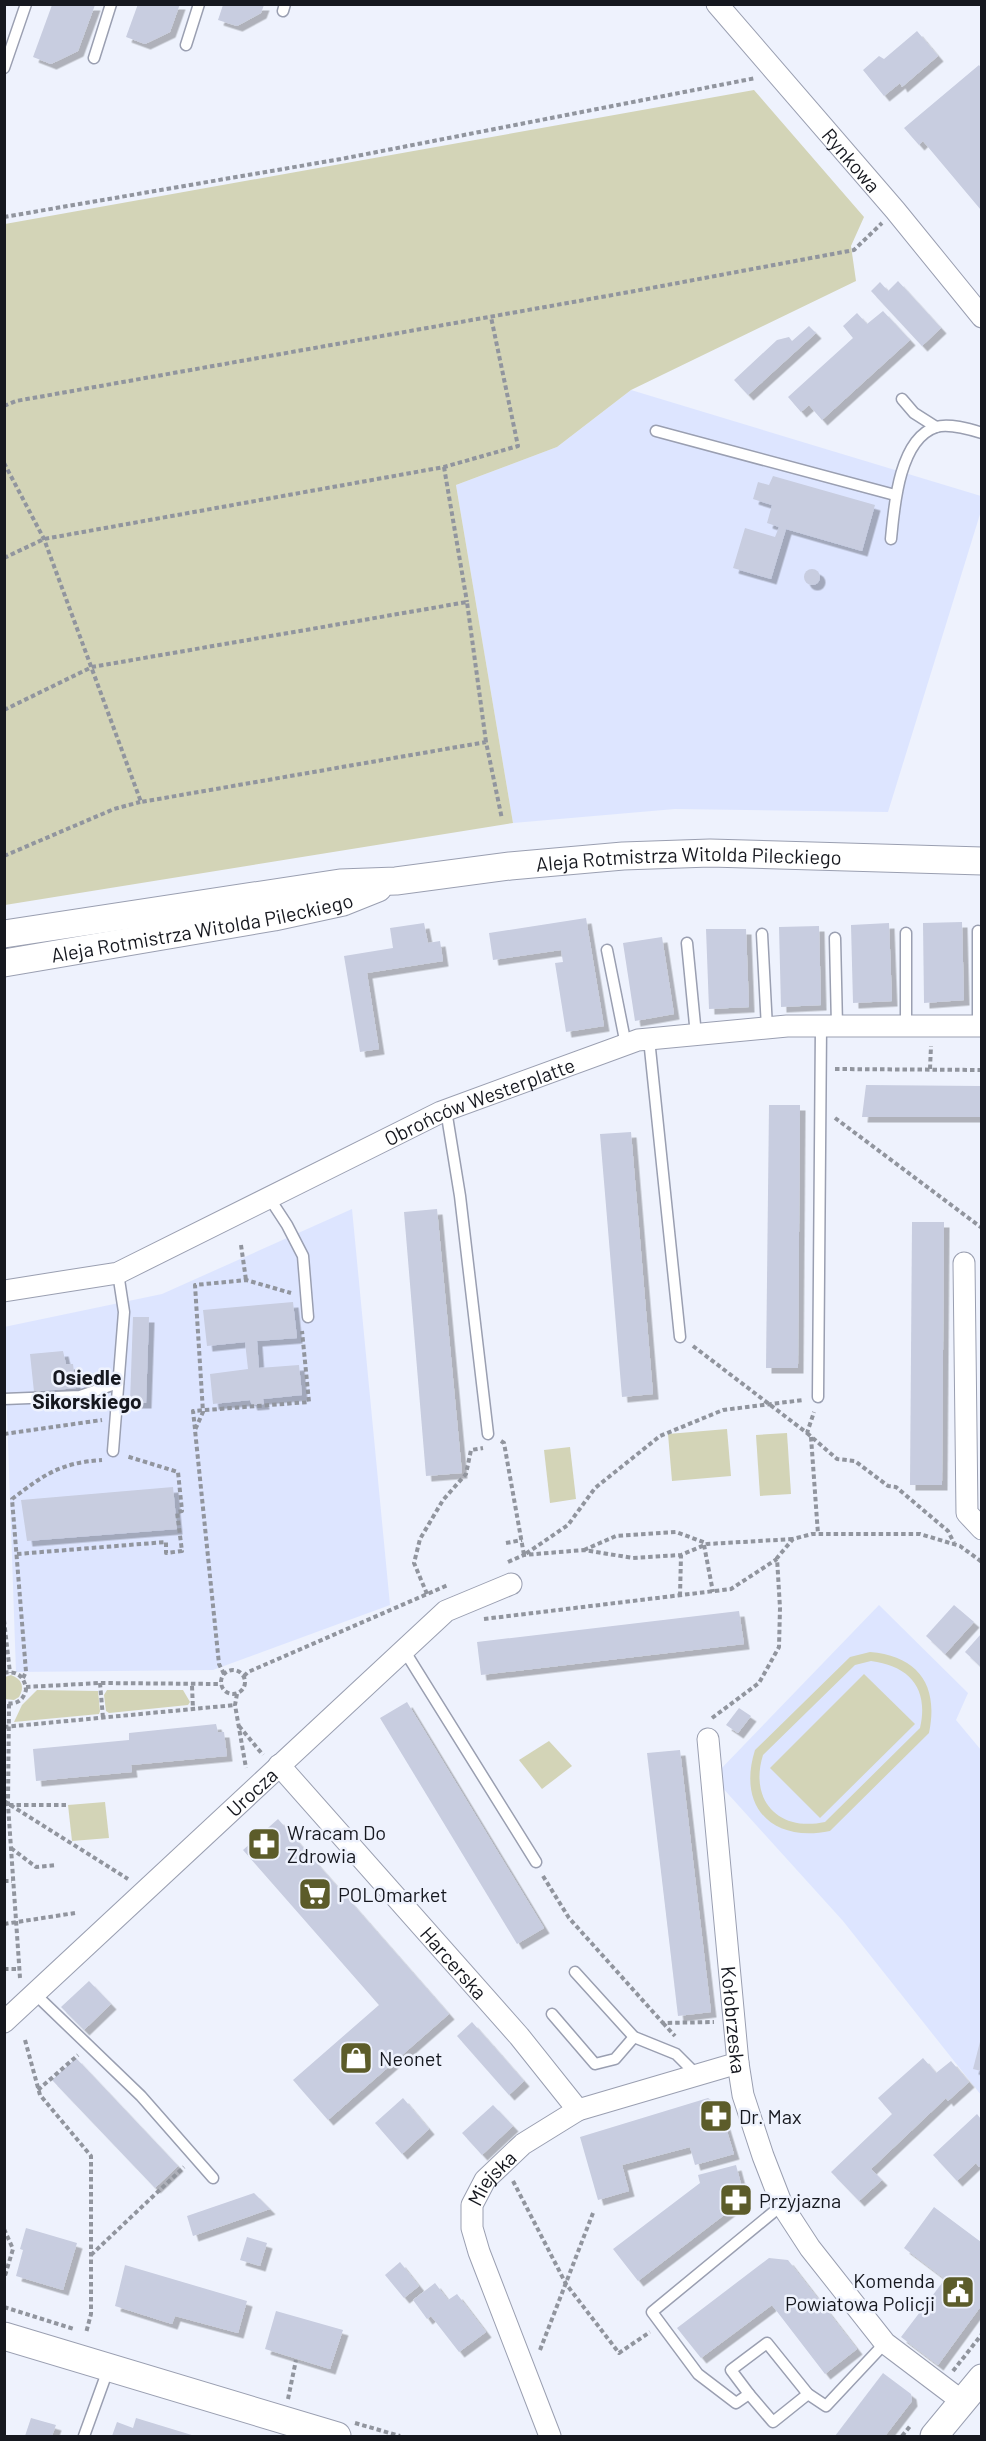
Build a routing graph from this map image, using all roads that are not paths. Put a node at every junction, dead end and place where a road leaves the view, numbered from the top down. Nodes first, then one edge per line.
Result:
1 (26, 4) edge
2 (111, 4) edge
3 (199, 4) edge
4 (717, 4) edge
5 (186, 45) dead end
6 (94, 58) dead end
7 (4, 68) edge
8 (981, 317) edge
9 (902, 399) dead end
10 (936, 427) junction
11 (656, 431) dead end
12 (981, 433) edge
13 (895, 495) junction
14 (891, 539) dead end
15 (981, 861) edge
16 (396, 881) junction
17 (978, 931) dead end
18 (906, 933) dead end
19 (4, 934) edge
20 (762, 934) dead end
21 (835, 938) dead end
22 (687, 944) dead end
23 (607, 950) dead end
24 (4, 963) edge
25 (829, 1026) junction
26 (906, 1026) junction
27 (980, 1026) edge
28 (767, 1028) junction
29 (696, 1035) junction
30 (649, 1039) junction
31 (626, 1045) junction
32 (446, 1110) junction
33 (270, 1199) junction
34 (964, 1263) dead end
35 (118, 1273) junction
36 (4, 1291) edge
37 (304, 1319) road end
38 (680, 1337) road end
39 (118, 1383) junction
40 (819, 1397) road end
41 (4, 1399) edge
42 (488, 1434) road end
43 (113, 1451) road end
44 (981, 1528) edge
45 (511, 1584) dead end
46 (404, 1650) junction
47 (708, 1738) road end
48 (272, 1761) junction
49 (537, 1865) road end
50 (575, 1972) dead end
51 (28, 1990) junction
52 (552, 2014) dead end
53 (4, 2022) edge
54 (634, 2037) junction
55 (738, 2063) junction
56 (696, 2074) junction
57 (578, 2110) junction
58 (213, 2178) dead end
59 (782, 2205) junction
60 (4, 2336) edge
61 (885, 2343) junction
62 (109, 2367) junction
63 (981, 2378) edge
64 (749, 2394) junction
65 (808, 2394) junction
66 (963, 2402) junction
67 (343, 2432) edge
68 (84, 2436) edge
69 (550, 2436) edge
70 (934, 2436) edge

1 - 7 lane
2 - 6 lane
3 - 5 lane
4 - 8 street, Rynkowa
9 - 10 lane
10 - 12 lane
10 - 13 lane
11 - 13 lane
13 - 14 lane
15 - 16 street, Aleja Rotmistrza Witolda Pileckiego
16 - 19 street, Aleja Rotmistrza Witolda Pileckiego
16 - 24 street, Aleja Rotmistrza Witolda Pileckiego
17 - 27 lane
18 - 26 lane
20 - 28 lane
21 - 25 lane
22 - 29 lane
23 - 31 lane
25 - 26 street, Obrońców Westerplatte
25 - 28 street, Obrońców Westerplatte
25 - 40 lane
26 - 27 street, Obrońców Westerplatte
28 - 29 street, Obrońców Westerplatte
29 - 30 street, Obrońców Westerplatte
30 - 31 street, Obrońców Westerplatte
30 - 38 lane
31 - 32 street, Obrońców Westerplatte
32 - 33 street, Obrońców Westerplatte
32 - 42 lane
33 - 35 street, Obrońców Westerplatte
33 - 37 lane
34 - 44 street
35 - 36 street, Obrońców Westerplatte
35 - 39 lane
39 - 41 lane
39 - 43 lane
45 - 46 street, Urocza
46 - 48 street, Urocza
46 - 49 lane
47 - 55 street, Kołobrzeska
48 - 51 street, Urocza
48 - 57 street, Harcerska
50 - 54 lane
51 - 53 street, Urocza
51 - 58 lane
52 - 54 lane
54 - 56 lane
55 - 56 street, Miejska
55 - 59 street, Kołobrzeska
56 - 57 street, Miejska
57 - 69 street, Miejska
59 - 61 street, Kołobrzeska
59 - 64 lane
60 - 62 street
61 - 65 lane
61 - 66 street, Kołobrzeska
62 - 67 street
62 - 68 lane
63 - 66 street
64 - 65 lane
64 - 65 lane
66 - 70 street

